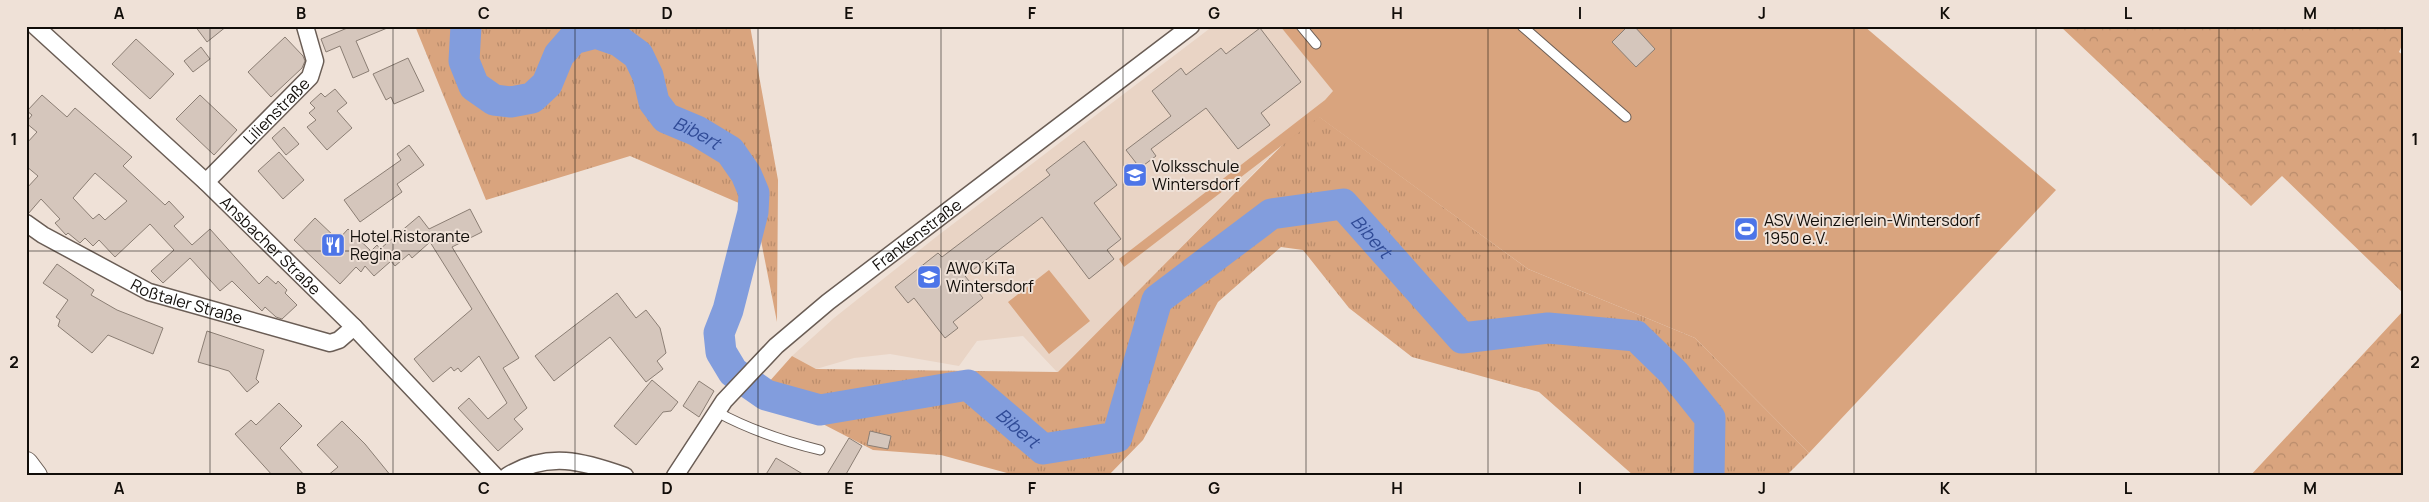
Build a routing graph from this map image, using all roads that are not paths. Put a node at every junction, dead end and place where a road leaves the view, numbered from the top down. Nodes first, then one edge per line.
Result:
1 (35, 26) edge
2 (305, 26) edge
3 (1192, 26) edge
4 (1302, 26) edge
5 (1522, 26) edge
6 (1316, 44) dead end
7 (1626, 117) dead end
8 (206, 182) junction
9 (26, 222) edge
10 (354, 326) junction
11 (720, 407) junction
12 (820, 450) dead end
13 (26, 464) edge
14 (35, 476) edge
15 (495, 476) edge
16 (507, 476) edge
17 (625, 476) edge
18 (675, 476) edge

1 - 8 street, Ansbacher Straße
2 - 8 street, Lilienstraße
3 - 11 street, Frankenstraße
4 - 6 lane
5 - 7 lane
8 - 10 street, Ansbacher Straße
9 - 10 street, Roßtaler Straße
10 - 15 street, Ansbacher Straße
11 - 12 lane
11 - 18 street, Frankenstraße
13 - 14 main road
16 - 17 street

